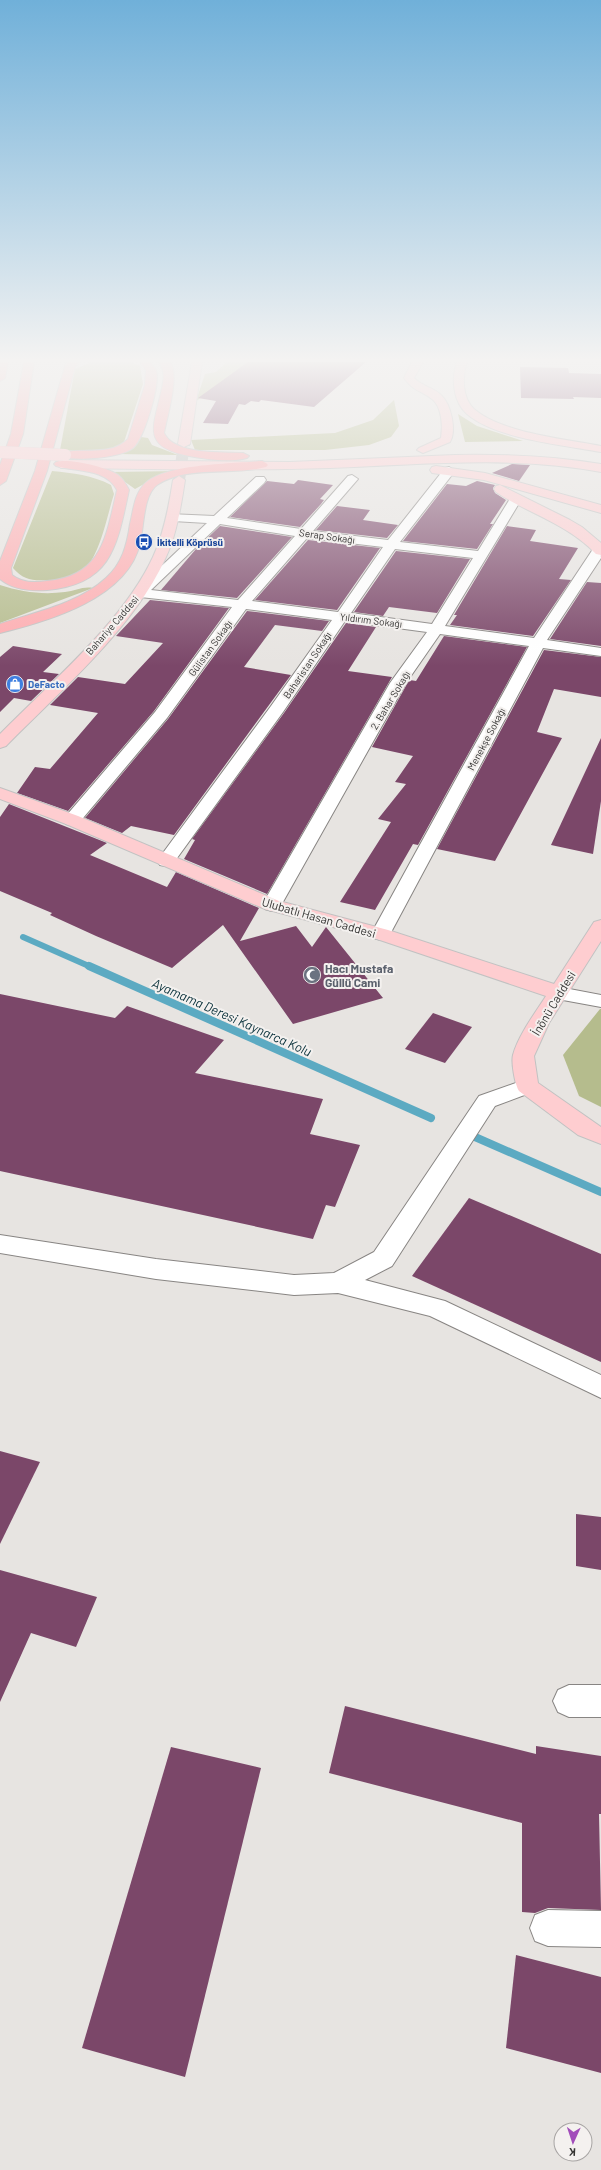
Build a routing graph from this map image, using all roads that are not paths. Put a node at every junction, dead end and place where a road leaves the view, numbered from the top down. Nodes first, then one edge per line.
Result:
1 (6, 463) edge
2 (43, 463) edge
3 (75, 463) edge
4 (115, 463) edge
5 (351, 463) edge
6 (368, 463) edge
7 (581, 463) edge
8 (262, 465) junction
9 (601, 468) edge
10 (449, 471) junction
11 (485, 477) junction
12 (352, 479) dead end
13 (179, 480) tunnel mouth
14 (260, 480) dead end
15 (0, 481) edge
16 (515, 500) junction
17 (601, 509) edge
18 (173, 517) junction
19 (218, 520) junction
20 (19, 527) junction
21 (303, 533) junction
22 (391, 545) junction
23 (600, 550) edge
24 (0, 551) edge
25 (481, 555) junction
26 (140, 593) junction
27 (242, 604) junction
28 (341, 616) junction
29 (437, 628) junction
30 (0, 629) edge
31 (538, 643) junction
32 (601, 652) edge
33 (0, 743) edge
34 (0, 793) edge
35 (72, 820) junction
36 (166, 861) junction
37 (272, 905) junction
38 (601, 926) edge
39 (381, 934) junction
40 (559, 993) junction
41 (601, 1001) edge
42 (527, 1086) junction
43 (601, 1136) edge
44 (0, 1244) edge
45 (338, 1283) junction
46 (601, 1387) edge
47 (569, 1701) dead end
48 (601, 1701) edge
49 (548, 1928) dead end
50 (601, 1929) edge

1 - 15 highway
2 - 20 highway
3 - 20 highway
4 - 8 main road
5 - 8 main road
6 - 10 main road
7 - 9 main road
8 - 30 highway
10 - 11 main road
10 - 22 street, Baharistan Sokağı
11 - 16 main road
11 - 17 main road
12 - 21 street, Gülistan Sokağı
13 - 18 main road, Bahariye Caddesi
14 - 19 street
16 - 23 main road
16 - 25 street, 2. Bahar Sokağı
18 - 19 street, Serap Sokağı
18 - 26 main road, Bahariye Caddesi
19 - 21 street, Serap Sokağı
19 - 26 street
20 - 24 highway
21 - 22 street, Serap Sokağı
21 - 27 street, Gülistan Sokağı
22 - 25 street, Serap Sokağı
22 - 28 street, Baharistan Sokağı
23 - 31 street, Menekşe Sokağı
25 - 29 street, 2. Bahar Sokağı
26 - 27 street, Yıldırım Sokağı
26 - 33 main road, Bahariye Caddesi
27 - 28 street, Yıldırım Sokağı
27 - 35 street, Gülistan Sokağı
28 - 29 street, Yıldırım Sokağı
28 - 36 street, Baharistan Sokağı
29 - 31 street, Yıldırım Sokağı
29 - 37 street, 2. Bahar Sokağı
31 - 32 street, Yıldırım Sokağı
31 - 39 street, Menekşe Sokağı
34 - 35 main road, Ulubatlı Hasan Caddesi
35 - 36 main road, Ulubatlı Hasan Caddesi
36 - 37 main road, Ulubatlı Hasan Caddesi
37 - 39 main road, Ulubatlı Hasan Caddesi
38 - 40 main road, İnönü Caddesi
39 - 40 main road, Ulubatlı Hasan Caddesi
40 - 41 street, Ulubatlı Hasan Caddesi
40 - 42 main road, İnönü Caddesi
42 - 43 main road
42 - 45 street
44 - 45 street
45 - 46 street
47 - 48 street
49 - 50 street

